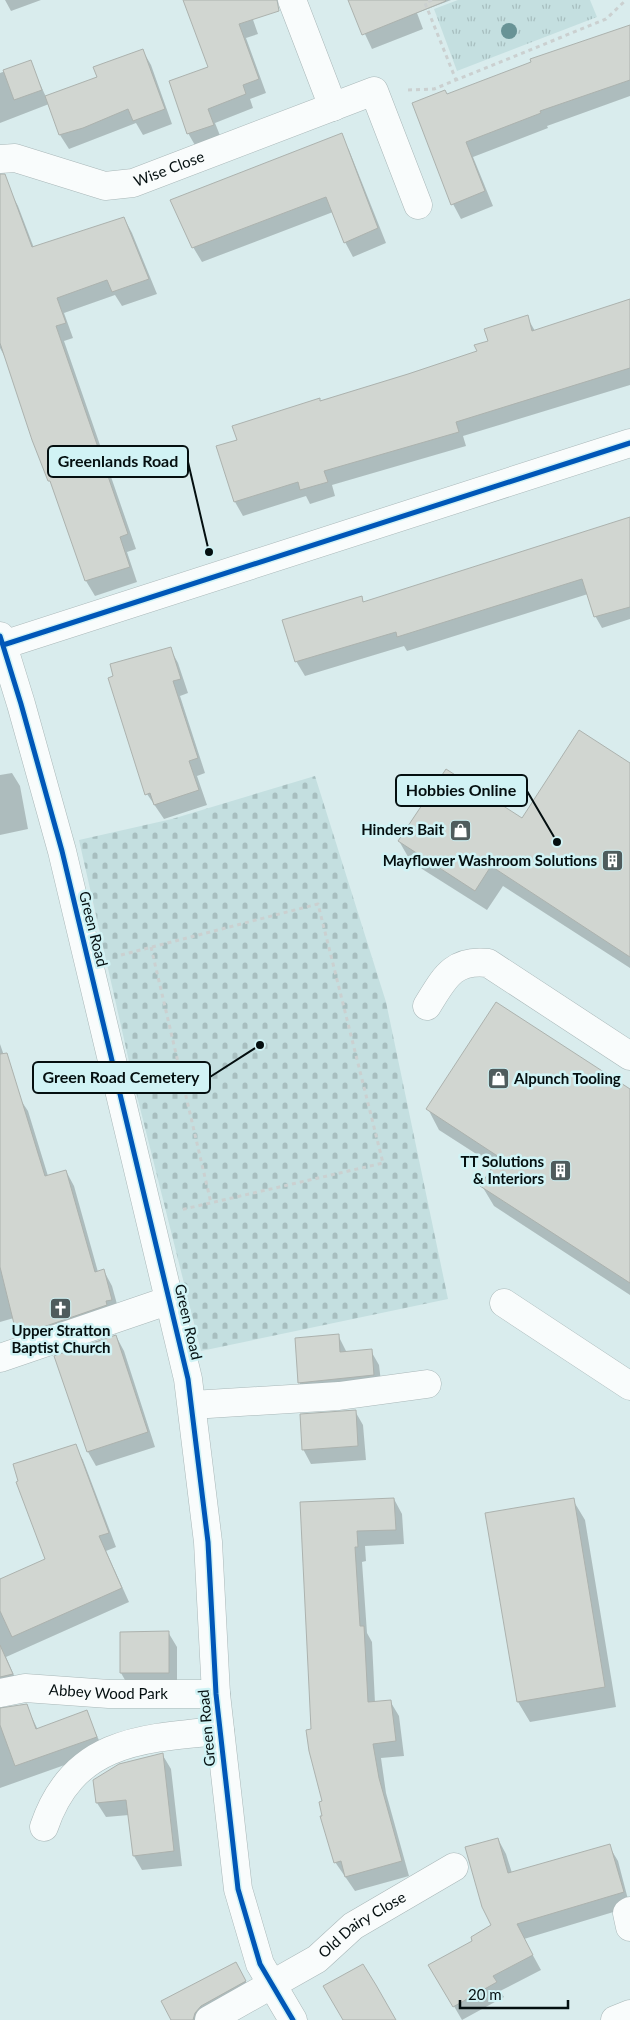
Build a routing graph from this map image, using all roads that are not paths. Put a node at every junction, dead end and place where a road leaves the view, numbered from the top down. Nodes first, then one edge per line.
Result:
1 (292, 0) edge
2 (333, 107) junction
3 (0, 159) edge
4 (418, 205) dead end
5 (630, 444) edge
6 (1, 640) edge
7 (427, 1006) dead end
8 (630, 1056) edge
9 (170, 1300) junction
10 (504, 1303) dead end
11 (0, 1358) edge
12 (427, 1384) dead end
13 (630, 1386) edge
14 (192, 1405) junction
15 (0, 1693) edge
16 (216, 1694) junction
17 (220, 1731) junction
18 (44, 1827) dead end
19 (454, 1867) dead end
20 (630, 1910) edge
21 (630, 1927) edge
22 (272, 1984) junction
23 (630, 2014) edge
24 (209, 2020) edge
25 (293, 2020) edge
26 (615, 2020) edge

1 - 2 street
2 - 3 street, Wise Close
2 - 4 street, Wise Close
5 - 6 street
6 - 9 street, Green Road
7 - 8 street
9 - 11 street
9 - 14 street, Green Road
10 - 13 street
12 - 14 street
14 - 16 street, Green Road
15 - 16 street, Abbey Wood Park
16 - 17 street, Green Road
17 - 18 street
17 - 22 street, Green Road
19 - 22 street, Old Dairy Close
20 - 21 street
22 - 24 street, Old Dairy Close
22 - 25 street, Green Road
23 - 26 street

